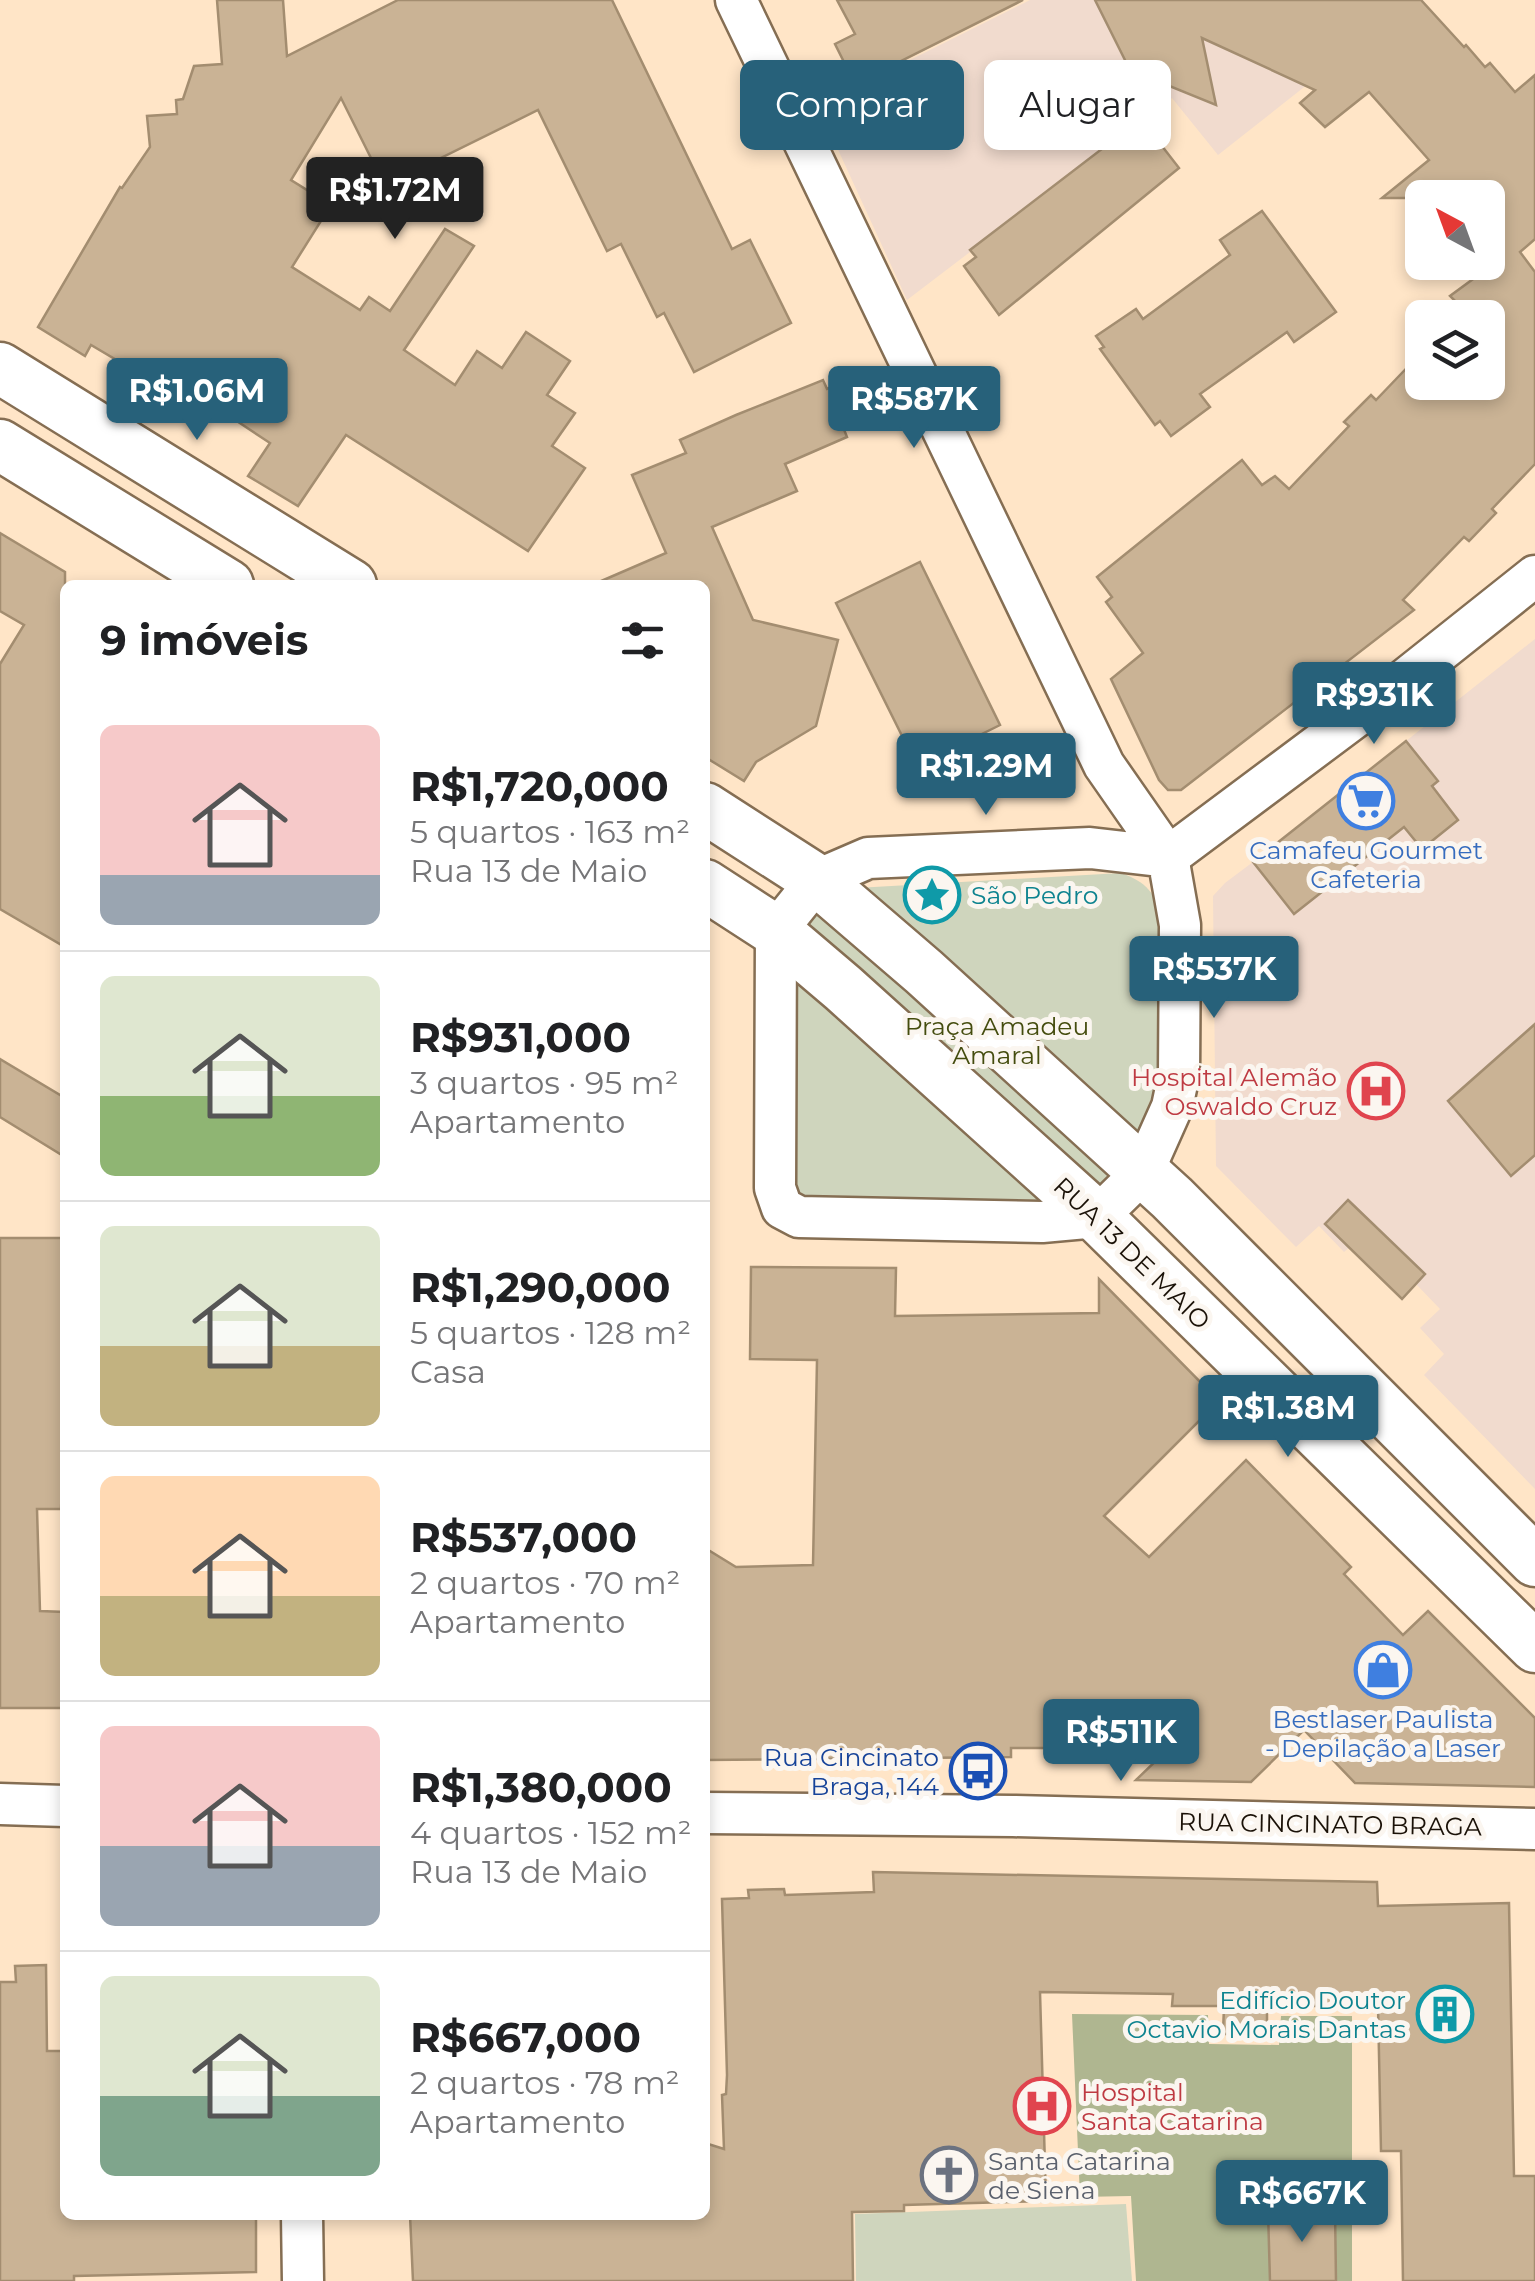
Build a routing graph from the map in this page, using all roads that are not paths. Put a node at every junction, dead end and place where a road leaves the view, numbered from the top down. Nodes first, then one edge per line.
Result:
1 (736, 0) edge
2 (0, 368) edge
3 (0, 444) edge
4 (1535, 576) edge
5 (220, 580) edge
6 (343, 580) edge
7 (710, 811) edge
8 (1168, 857) junction
9 (817, 880) junction
10 (710, 888) edge
11 (776, 932) junction
12 (1144, 1172) junction
13 (1097, 1217) junction
14 (1535, 1561) edge
15 (1535, 1647) edge
16 (0, 1804) edge
17 (60, 1806) edge
18 (710, 1812) edge
19 (1535, 1829) edge
20 (302, 2220) edge
21 (303, 2281) edge

1 - 8 street
2 - 6 main road
3 - 5 main road
4 - 8 street
7 - 9 main road
8 - 9 street
8 - 12 street
9 - 11 street
9 - 12 main road
10 - 11 main road, RUA 13 DE MAIO
11 - 13 main road, RUA 13 DE MAIO
11 - 13 street
12 - 13 street
12 - 14 main road
13 - 15 main road, RUA 13 DE MAIO
16 - 17 street
18 - 19 street, RUA CINCINATO BRAGA
20 - 21 street

